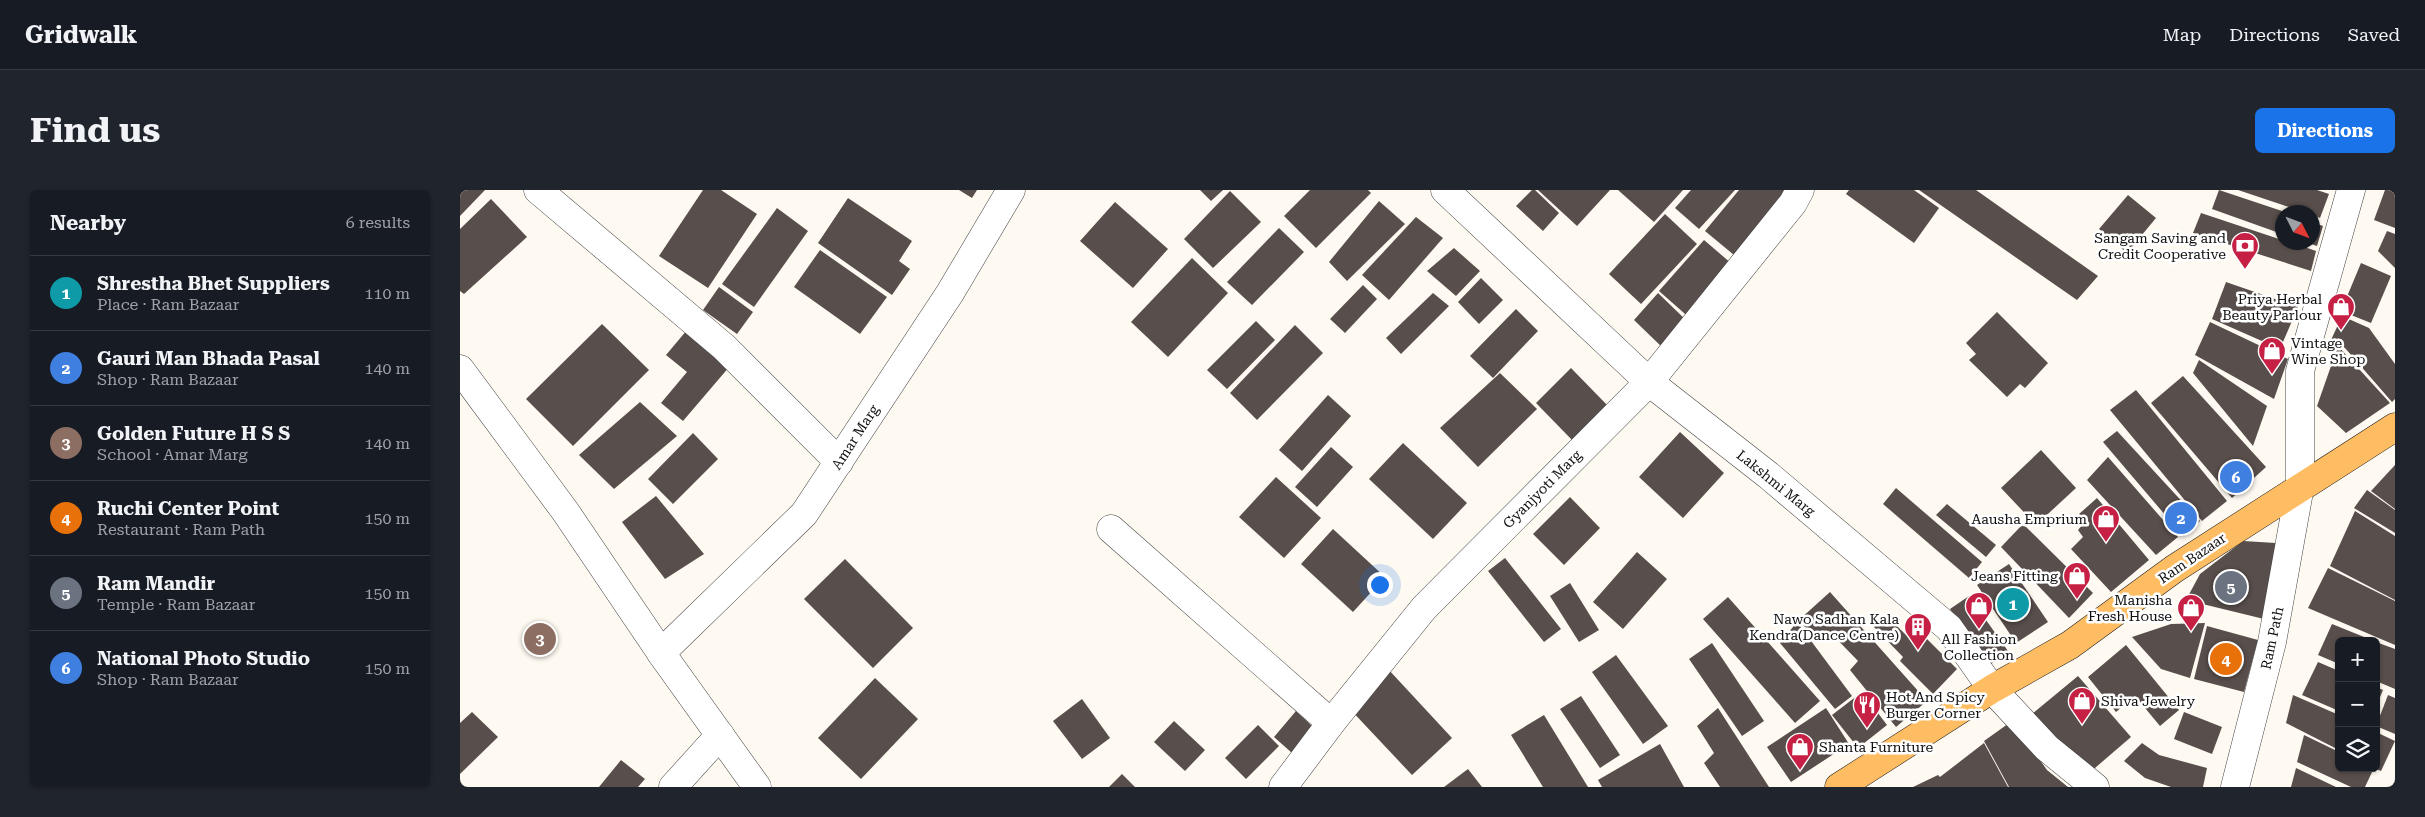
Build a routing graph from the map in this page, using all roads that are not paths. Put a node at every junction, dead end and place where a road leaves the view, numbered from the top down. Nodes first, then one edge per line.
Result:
1 (538, 190) edge
2 (1012, 190) edge
3 (1445, 190) edge
4 (1800, 190) edge
5 (2351, 190) edge
6 (460, 369) edge
7 (1649, 382) junction
8 (2395, 428) edge
9 (838, 462) junction
10 (2300, 486) junction
11 (1111, 529) dead end
12 (661, 653) junction
13 (1992, 690) junction
14 (1331, 723) junction
15 (720, 735) junction
16 (673, 787) edge
17 (757, 787) edge
18 (1283, 787) edge
19 (1839, 787) edge
20 (2095, 787) edge
21 (2235, 787) edge

1 - 9 street
2 - 9 street, Amar Marg
3 - 7 street, Lakshmi Marg
4 - 7 street, Gyanjyoti Marg
5 - 10 street, Ram Path
6 - 12 street
7 - 13 street, Lakshmi Marg
7 - 14 street, Gyanjyoti Marg
8 - 10 main road, Ram Bazaar
9 - 12 street, Amar Marg
10 - 13 main road, Ram Bazaar
10 - 21 street, Ram Path
11 - 14 street
12 - 15 street
13 - 19 main road, Ram Bazaar
13 - 20 street, Lakshmi Marg
14 - 18 street, Gyanjyoti Marg
15 - 16 street
15 - 17 street

